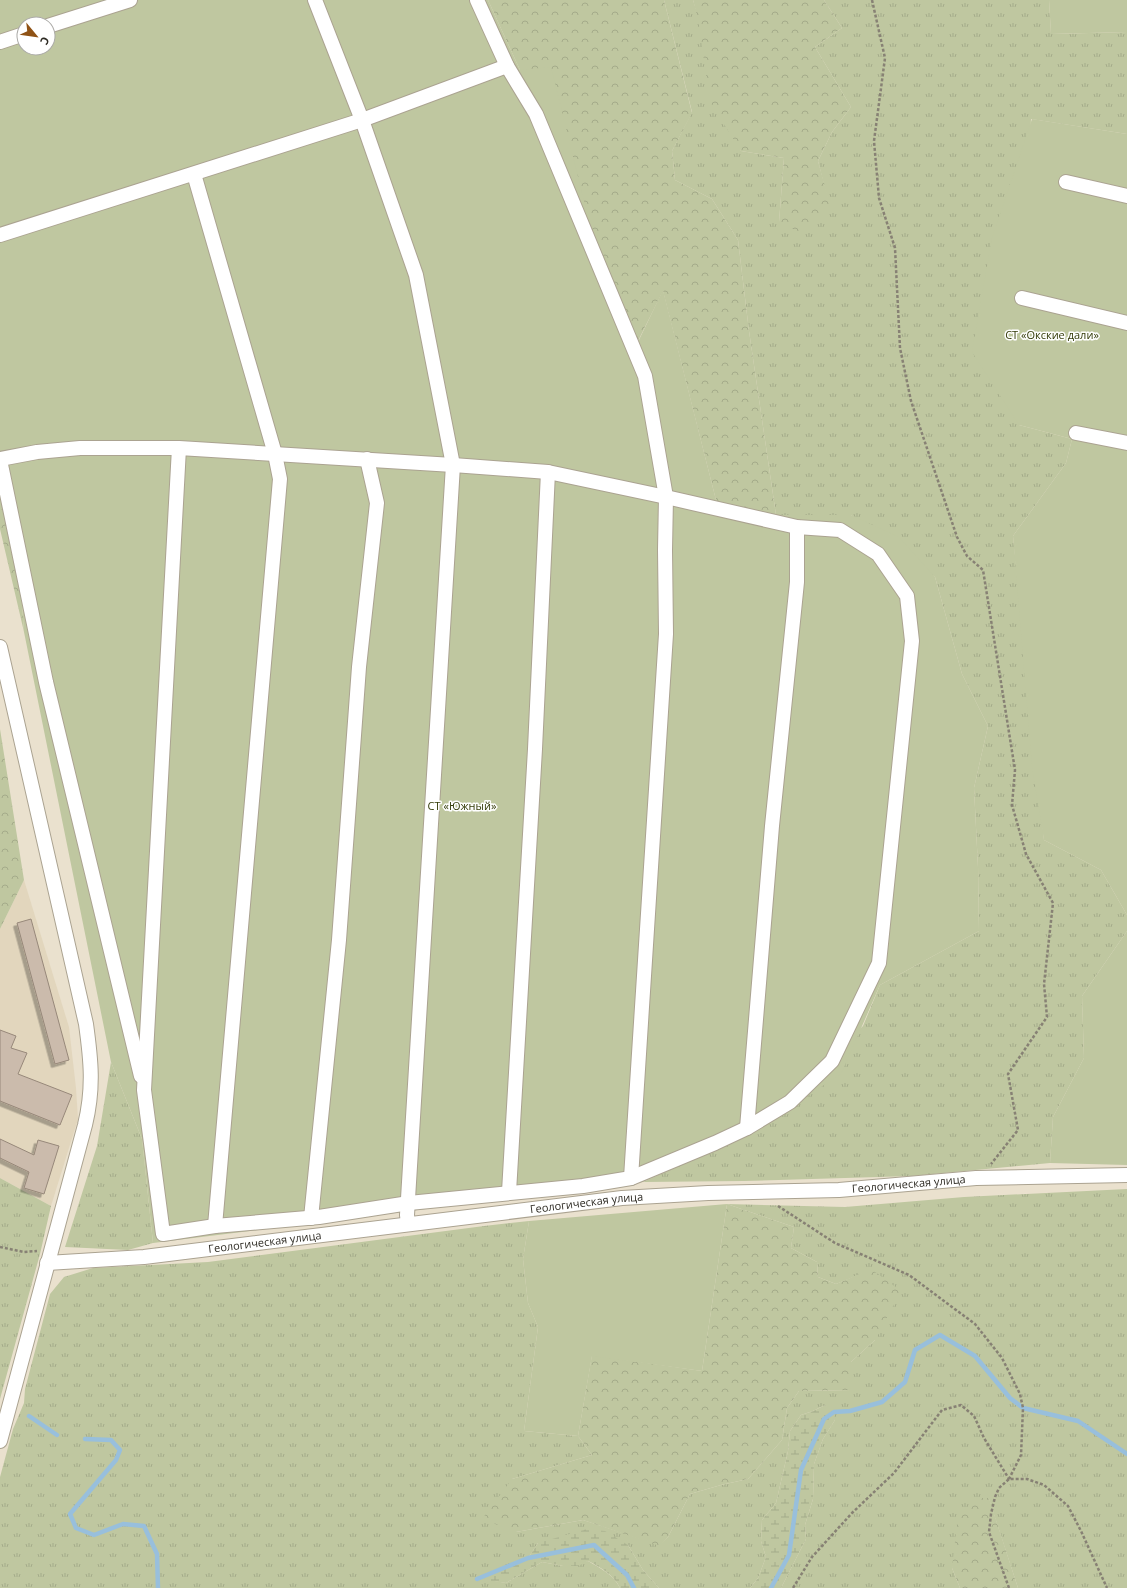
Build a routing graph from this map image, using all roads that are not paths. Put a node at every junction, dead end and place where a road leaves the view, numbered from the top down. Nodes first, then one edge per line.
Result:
1 (130, 0) edge
2 (315, 0) edge
3 (477, 0) edge
4 (56, 23) edge
5 (16, 37) edge
6 (0, 42) edge
7 (507, 66) junction
8 (362, 120) junction
9 (194, 174) junction
10 (1066, 182) dead end
11 (1127, 196) edge
12 (0, 235) edge
13 (1022, 298) dead end
14 (1127, 323) edge
15 (1076, 433) dead end
16 (1127, 443) edge
17 (179, 448) junction
18 (275, 454) junction
19 (367, 459) junction
20 (0, 460) edge
21 (453, 465) junction
22 (548, 472) junction
23 (666, 497) junction
24 (797, 527) junction
25 (0, 647) edge
26 (144, 1090) junction
27 (747, 1128) junction
28 (1127, 1175) edge
29 (631, 1178) junction
30 (509, 1192) junction
31 (409, 1203) junction
32 (311, 1218) junction
33 (408, 1224) junction
34 (215, 1226) junction
35 (49, 1258) junction
36 (0, 1441) edge

1 - 4 street
2 - 8 street
3 - 7 street
5 - 6 street
7 - 8 street
7 - 23 street
8 - 9 street
8 - 21 street
9 - 12 street
9 - 18 street
10 - 11 street
13 - 14 street
15 - 16 street
17 - 18 street
17 - 20 street
17 - 26 street
18 - 19 street
18 - 34 street
19 - 21 street
19 - 32 street
20 - 26 street
21 - 22 street
21 - 31 street
22 - 23 street
22 - 30 street
23 - 24 street
23 - 29 street
24 - 27 street
24 - 27 street
25 - 35 street
26 - 34 street
27 - 29 street
28 - 33 street, Геологическая улица
29 - 30 street
30 - 31 street
31 - 32 street
31 - 33 street
32 - 34 street
33 - 35 street, Геологическая улица
35 - 36 street

